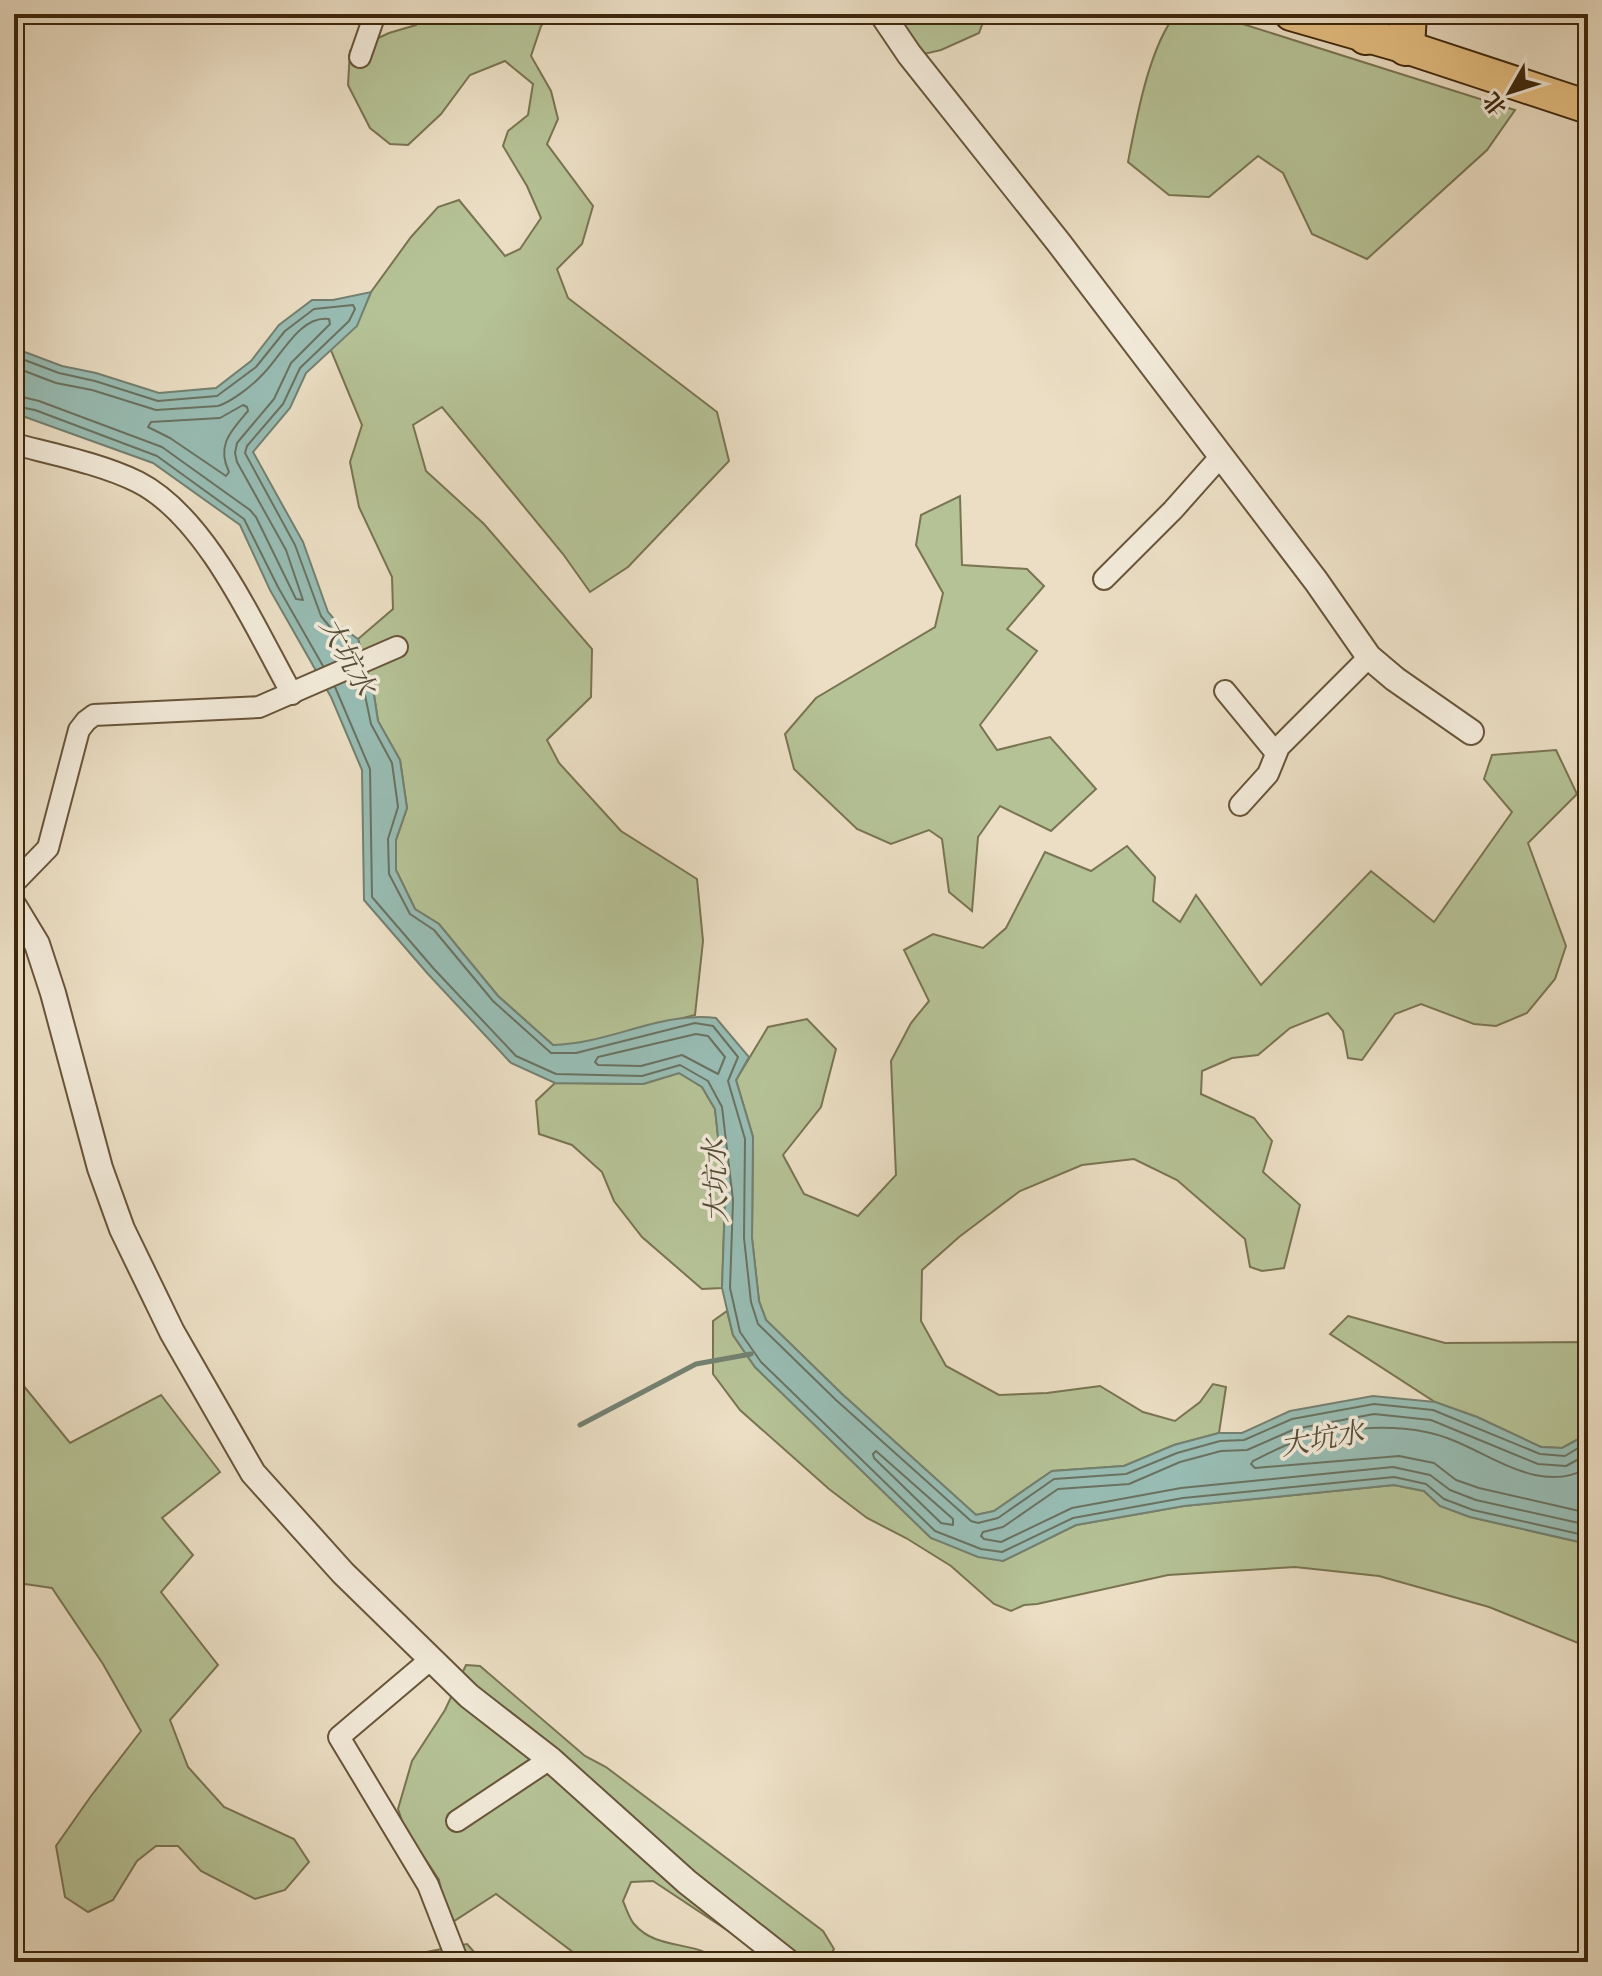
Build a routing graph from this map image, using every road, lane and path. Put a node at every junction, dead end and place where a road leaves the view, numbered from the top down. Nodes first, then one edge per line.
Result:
1 (375, 14) edge
2 (882, 14) edge
3 (1291, 14) edge
4 (1367, 25) edge
5 (1407, 30) edge
6 (360, 57) dead end
7 (1588, 107) edge
8 (14, 444) edge
9 (1221, 456) junction
10 (1104, 579) dead end
11 (397, 647) dead end
12 (1369, 657) junction
13 (1225, 691) dead end
14 (292, 694) junction
15 (1471, 732) dead end
16 (1276, 753) junction
17 (1240, 805) dead end
18 (14, 883) edge
19 (14, 906) edge
20 (431, 1659) junction
21 (550, 1759) junction
22 (457, 1821) dead end
23 (760, 1938) junction
24 (458, 1962) edge
25 (772, 1962) edge
26 (788, 1962) edge

1 - 6 street
2 - 9 street
3 - 4 main road
4 - 5 main road
5 - 7 main road
8 - 14 street
9 - 10 street
9 - 12 street
11 - 14 street
12 - 15 street
12 - 16 street
13 - 16 street
14 - 18 street
16 - 17 street
19 - 20 street
20 - 21 street
20 - 24 street
21 - 22 street
21 - 23 street
23 - 25 street
23 - 26 street

